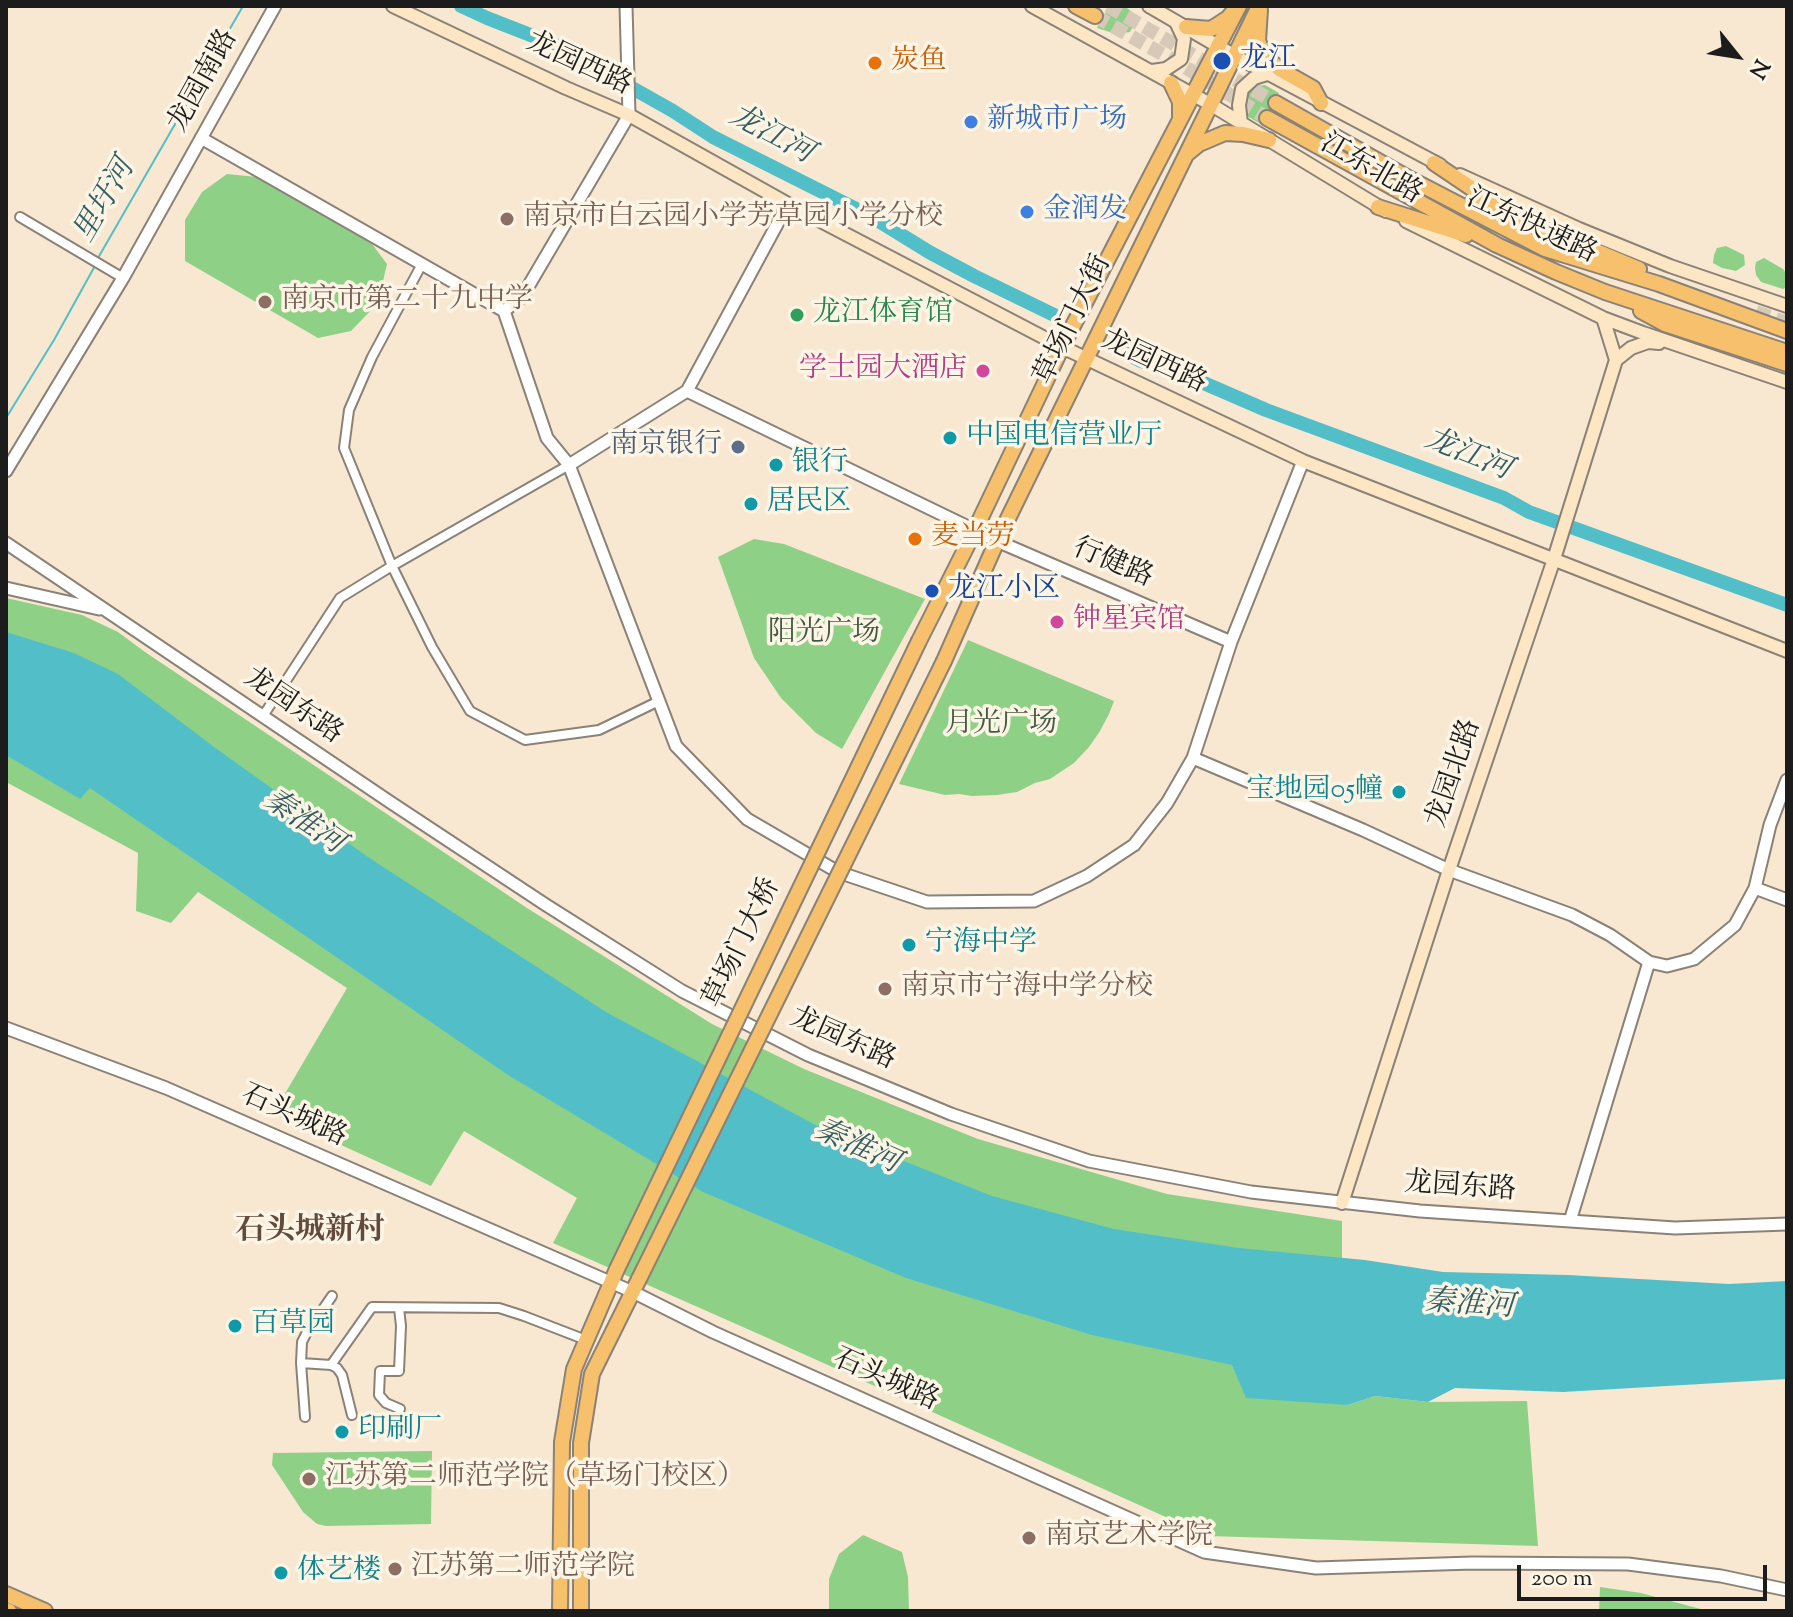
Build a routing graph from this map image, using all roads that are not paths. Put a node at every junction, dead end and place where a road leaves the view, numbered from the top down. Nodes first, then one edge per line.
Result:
1 (275, 6) edge
2 (393, 6) edge
3 (626, 6) edge
4 (1032, 6) edge
5 (1076, 6) edge
6 (1149, 6) edge
7 (1238, 6) edge
8 (1260, 6) edge
9 (1095, 16) tunnel mouth
10 (1181, 24) junction
11 (1218, 46) junction
12 (1235, 56) junction
13 (1152, 71) junction
14 (1270, 73) junction
15 (1171, 83) junction
16 (1193, 96) junction
17 (1276, 103) tunnel mouth
18 (1321, 103) junction
19 (1210, 104) junction
20 (629, 115) junction
21 (1267, 118) tunnel mouth
22 (1180, 120) junction
23 (1241, 124) junction
24 (201, 138) junction
25 (1269, 140) junction
26 (1185, 156) junction
27 (1434, 163) junction
28 (1412, 180) junction
29 (788, 204) junction
30 (1378, 207) junction
31 (20, 217) dead end
32 (1577, 243) junction
33 (1497, 245) junction
34 (422, 264) junction
35 (123, 278) junction
36 (1605, 292) junction
37 (1787, 306) edge
38 (504, 311) junction
39 (1756, 312) tunnel mouth
40 (1603, 318) junction
41 (1787, 331) edge
42 (1675, 343) junction
43 (1062, 347) junction
44 (1787, 352) edge
45 (1086, 359) junction
46 (1616, 360) junction
47 (1787, 364) edge
48 (1787, 382) edge
49 (687, 391) junction
50 (1303, 461) junction
51 (569, 465) junction
52 (6, 471) edge
53 (975, 530) junction
54 (997, 541) junction
55 (6, 543) edge
56 (1554, 559) junction
57 (392, 566) junction
58 (6, 588) edge
59 (105, 610) junction
60 (919, 641) joint
61 (1231, 642) junction
62 (1787, 651) edge
63 (944, 661) joint
64 (659, 701) junction
65 (263, 716) junction
66 (1193, 758) junction
67 (1787, 780) edge
68 (1449, 870) junction
69 (1755, 888) junction
70 (1787, 900) edge
71 (1649, 962) junction
72 (6, 1028) edge
73 (1342, 1203) junction
74 (1570, 1221) junction
75 (1787, 1224) edge
76 (610, 1283) junction
77 (636, 1286) junction
78 (332, 1296) dead end
79 (399, 1308) junction
80 (586, 1340) junction
81 (301, 1363) junction
82 (331, 1365) junction
83 (400, 1409) dead end
84 (352, 1415) dead end
85 (305, 1417) dead end
86 (1787, 1590) edge
87 (6, 1594) edge
88 (45, 1611) edge
89 (560, 1611) edge
90 (581, 1611) edge

1 - 24 street, 龙园南路
2 - 20 main road, 龙园西路
3 - 20 street
4 - 13 main road, 江东北路
5 - 9 main road
6 - 10 main road, 江东北路
7 - 10 main road
7 - 11 main road, 草场门大街
8 - 12 main road, 草场门大街
8 - 18 main road
10 - 11 main road, 江东北路
10 - 13 main road
11 - 12 main road, 江东北路
11 - 16 main road, 草场门大街
12 - 14 main road, 江东北路
12 - 19 main road, 草场门大街
13 - 15 main road, 江东北路
14 - 18 main road, 江东北路
14 - 23 main road
15 - 16 main road, 江东北路
15 - 22 main road
16 - 19 main road, 江东北路
16 - 22 main road, 草场门大街
17 - 28 main road, 江东快速路
18 - 27 main road, 江东北路
19 - 23 main road, 江东北路
19 - 26 main road, 草场门大街
20 - 29 main road, 龙园西路
20 - 38 street
21 - 33 main road, 江东快速路
22 - 43 main road, 草场门大街
23 - 25 main road, 江东北路
24 - 34 street
24 - 35 street, 龙园南路
25 - 26 main road
25 - 30 main road, 江东北路
26 - 45 main road, 草场门大街
27 - 32 main road
27 - 37 main road, 江东北路
28 - 32 main road
28 - 41 main road, 江东快速路
29 - 43 main road, 龙园西路
29 - 49 street
30 - 33 main road
30 - 40 main road, 江东北路
31 - 35 street
32 - 39 main road
33 - 36 main road, 江东快速路
34 - 38 street
34 - 57 street
35 - 52 street, 龙园南路
36 - 44 main road, 江东快速路
36 - 47 main road
38 - 51 street
40 - 42 main road, 江东北路
40 - 46 main road
42 - 46 main road
42 - 48 main road, 江东北路
43 - 45 main road, 龙园西路
43 - 53 main road, 草场门大街
45 - 50 main road, 龙园西路
45 - 54 main road, 草场门大街
46 - 56 main road, 龙园北路
49 - 51 street
49 - 53 street, 行健路
50 - 56 main road, 龙园西路
50 - 61 street
51 - 57 street
51 - 64 street
53 - 54 street, 行健路
53 - 60 main road, 草场门大街
54 - 61 street, 行健路
54 - 63 main road, 草场门大街
55 - 59 street, 龙园东路
56 - 62 main road, 龙园西路
56 - 68 main road, 龙园北路
57 - 64 street
57 - 65 street
58 - 59 street
59 - 65 street, 龙园东路
60 - 76 main road, 草场门大桥, bridge
61 - 66 street
63 - 77 main road, 草场门大桥, bridge
64 - 66 street
65 - 73 street, 龙园东路
66 - 68 street
67 - 69 street
68 - 71 street
68 - 73 main road, 龙园北路
69 - 70 street
69 - 71 street
71 - 74 street
72 - 76 street, 石头城路
73 - 74 street, 龙园东路
74 - 75 street, 龙园东路
76 - 77 street, 石头城路
76 - 80 main road
77 - 86 street, 石头城路
77 - 90 main road
78 - 81 street
79 - 80 street
79 - 82 street
79 - 83 street
80 - 89 main road
81 - 82 street
81 - 85 street
82 - 84 street
87 - 88 main road

